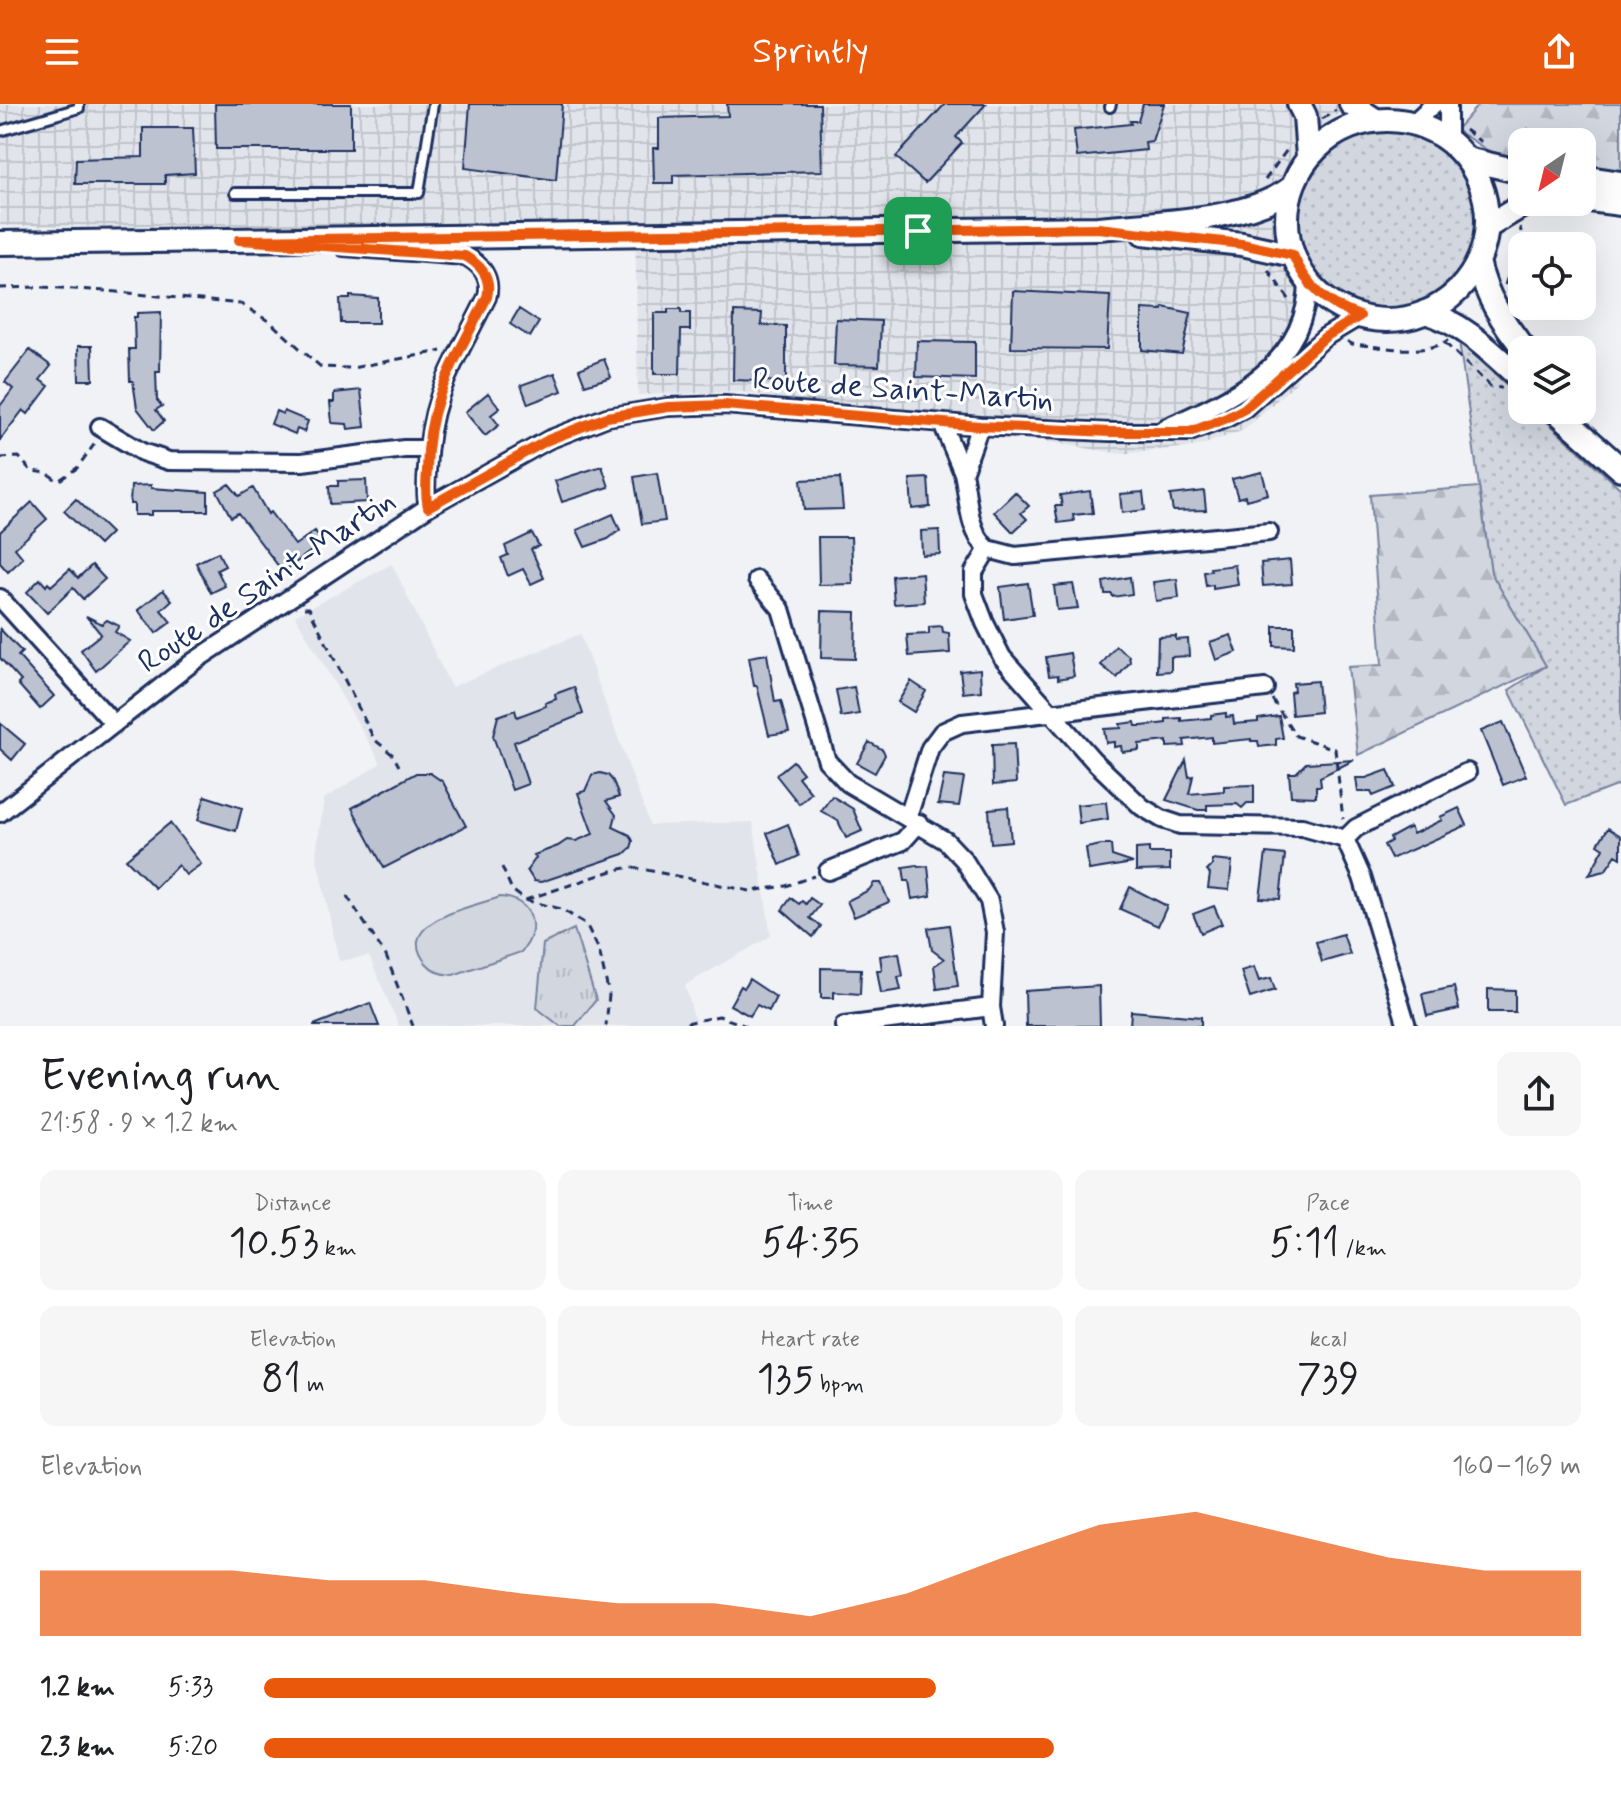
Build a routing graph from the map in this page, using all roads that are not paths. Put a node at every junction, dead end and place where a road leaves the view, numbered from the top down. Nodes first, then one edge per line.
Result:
1 (79, 104) edge
2 (433, 104) edge
3 (1299, 104) edge
4 (1351, 104) edge
5 (1443, 107) edge
6 (1375, 120) junction
7 (1413, 123) junction
8 (0, 131) edge
9 (1448, 140) junction
10 (1308, 157) junction
11 (1466, 159) junction
12 (1508, 169) edge
13 (1596, 179) edge
14 (1621, 183) edge
15 (1291, 188) junction
16 (235, 193) dead end
17 (1596, 201) edge
18 (1621, 204) edge
19 (1508, 214) edge
20 (1487, 227) junction
21 (1098, 228) junction
22 (239, 240) junction
23 (0, 243) edge
24 (1293, 255) junction
25 (1478, 261) junction
26 (1308, 282) junction
27 (1425, 312) junction
28 (1360, 316) junction
29 (1515, 336) edge
30 (1508, 378) edge
31 (942, 423) junction
32 (1572, 424) edge
33 (1583, 424) edge
34 (980, 426) junction
35 (100, 427) road end
36 (1156, 432) junction
37 (1600, 447) junction
38 (427, 449) junction
39 (1621, 469) edge
40 (963, 473) junction
41 (428, 507) junction
42 (1269, 532) dead end
43 (988, 549) junction
44 (757, 580) dead end
45 (0, 598) edge
46 (1265, 688) road end
47 (1050, 713) junction
48 (114, 724) junction
49 (1467, 772) dead end
50 (0, 813) edge
51 (913, 820) junction
52 (1345, 839) junction
53 (828, 871) road end
54 (991, 1007) junction
55 (844, 1026) edge
56 (994, 1026) edge
57 (1407, 1026) edge

1 - 8 lane
2 - 16 lane
3 - 10 main road
4 - 6 main road
5 - 7 street
5 - 9 street
6 - 7 main road
6 - 10 main road
7 - 9 main road
9 - 11 main road
10 - 15 main road
11 - 12 main road
11 - 20 main road
13 - 14 main road
15 - 21 main road
15 - 24 main road
17 - 18 main road
19 - 20 main road
20 - 25 main road
21 - 22 main road
21 - 24 main road
22 - 23 main road
22 - 38 street
24 - 26 main road
25 - 27 main road
25 - 29 main road
26 - 28 main road
26 - 36 street
27 - 28 main road
27 - 30 main road
28 - 36 street, Route de Saint-Martin
31 - 34 street, Route de Saint-Martin
31 - 40 street
31 - 41 street, Route de Saint-Martin
32 - 37 main road
33 - 37 main road
34 - 36 street, Route de Saint-Martin
34 - 40 street
35 - 38 street
37 - 39 main road
38 - 41 street
40 - 43 street
41 - 48 street, Route de Saint-Martin
42 - 43 street
43 - 47 street
44 - 51 street
45 - 48 street
46 - 47 street
47 - 51 street
47 - 52 street
48 - 50 street, Route de Saint-Martin
49 - 52 street
51 - 53 street
51 - 54 street
52 - 57 street
54 - 55 street
54 - 56 street

